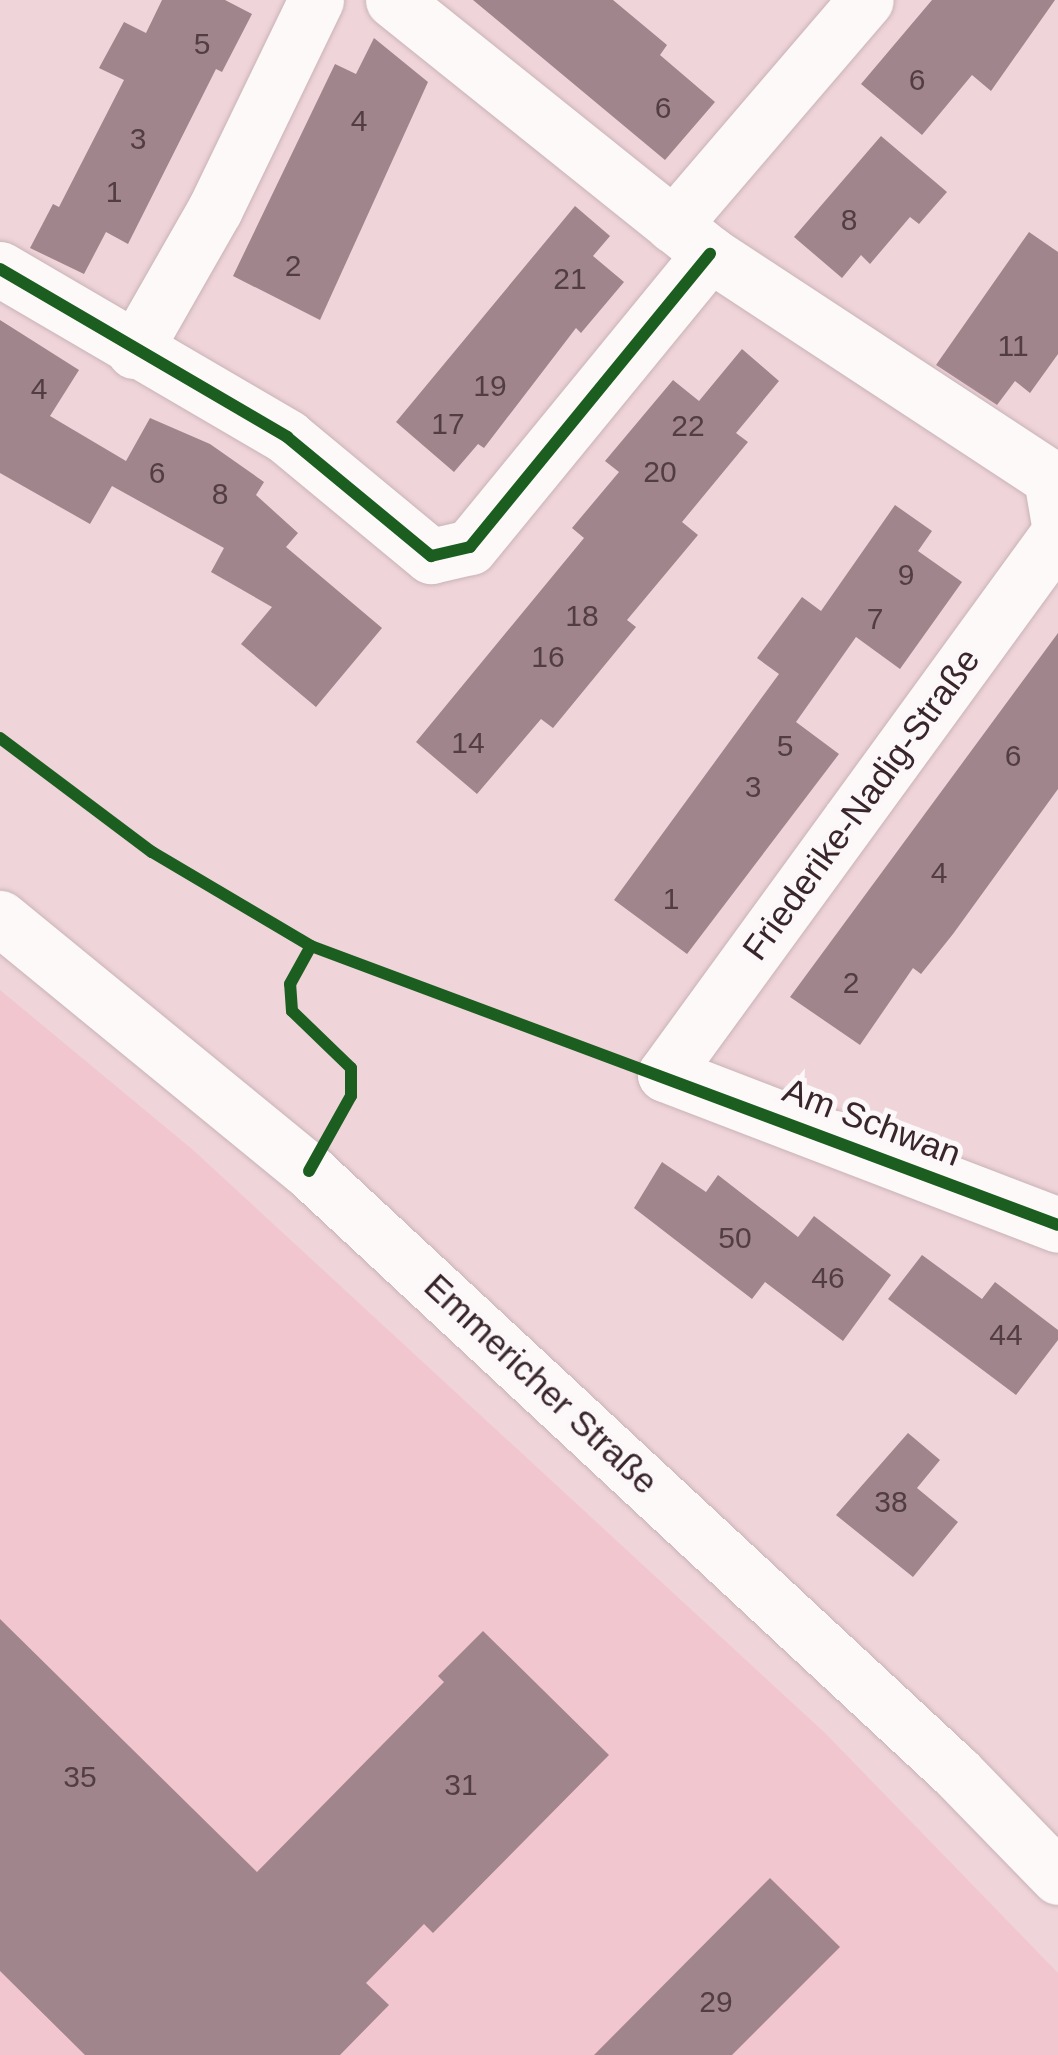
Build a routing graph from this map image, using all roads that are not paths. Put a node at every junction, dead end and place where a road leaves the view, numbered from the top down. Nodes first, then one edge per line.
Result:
1 (316, 0) edge
2 (393, 0) edge
3 (866, 0) edge
4 (692, 240) junction
5 (0, 269) edge
6 (134, 351) junction
7 (1056, 488) edge
8 (1058, 534) edge
9 (0, 918) edge
10 (664, 1074) joint
11 (1058, 1225) edge
12 (1058, 1877) edge

1 - 6 street
2 - 4 street
3 - 4 street
4 - 6 street
4 - 7 street
5 - 6 street
8 - 10 street, Friederike-Nadig-Straße
9 - 12 street, Emmericher Straße
10 - 11 street, Am Schwan

